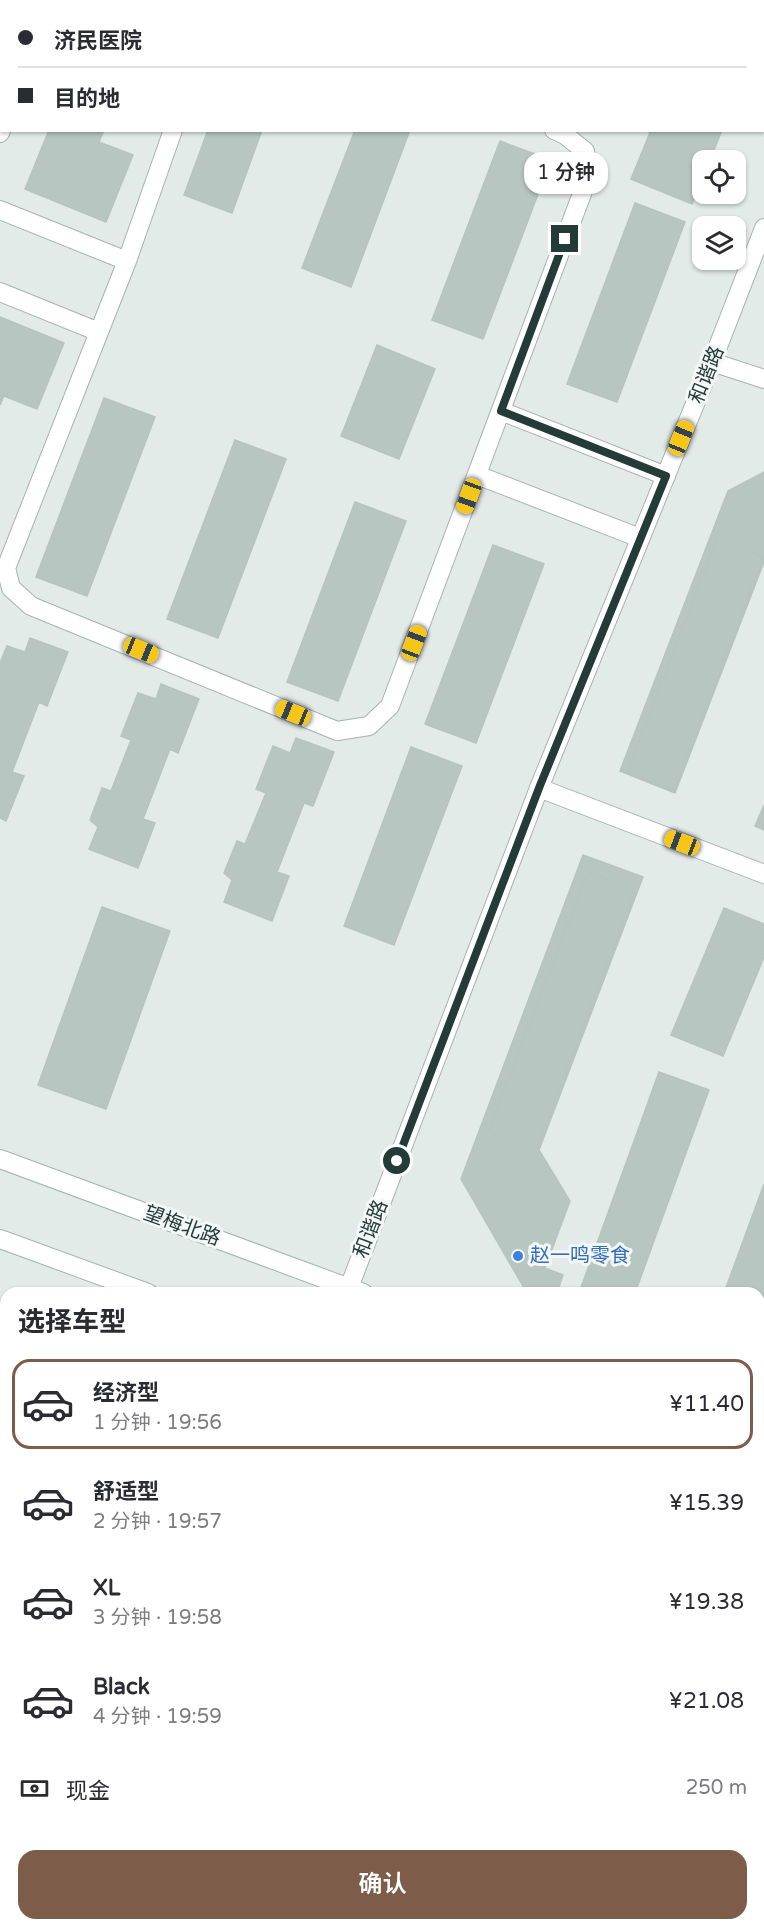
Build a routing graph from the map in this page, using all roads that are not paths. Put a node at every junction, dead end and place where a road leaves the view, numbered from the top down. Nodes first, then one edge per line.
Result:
1 (171, 132) edge
2 (558, 132) edge
3 (0, 210) edge
4 (764, 228) edge
5 (127, 261) junction
6 (0, 292) edge
7 (99, 332) junction
8 (712, 362) junction
9 (764, 379) edge
10 (501, 411) junction
11 (477, 475) junction
12 (666, 476) junction
13 (640, 538) junction
14 (539, 788) junction
15 (764, 874) edge
16 (0, 1159) edge
17 (0, 1239) edge
18 (132, 1287) edge
19 (342, 1287) edge
20 (354, 1287) edge

1 - 5 street
2 - 10 street
3 - 5 street
4 - 8 street, 和谐路
5 - 7 street
6 - 7 street
7 - 11 street
8 - 9 street
8 - 12 street, 和谐路
10 - 11 street
10 - 12 street
11 - 13 street
12 - 13 street, 和谐路
13 - 14 street, 和谐路
14 - 15 street
14 - 20 street, 和谐路
16 - 19 street, 望梅北路
17 - 18 street

